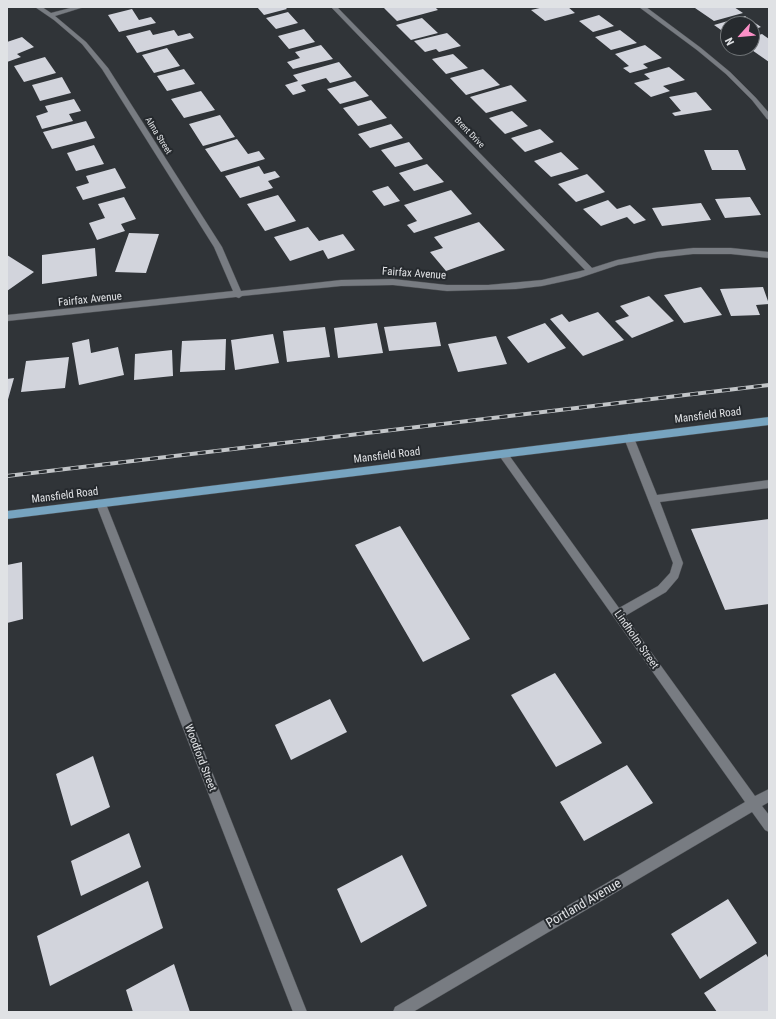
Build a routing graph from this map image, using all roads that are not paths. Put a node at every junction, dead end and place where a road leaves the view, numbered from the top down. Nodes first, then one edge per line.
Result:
1 (38, 7) edge
2 (81, 7) edge
3 (334, 7) edge
4 (642, 7) edge
5 (50, 14) junction
6 (769, 118) edge
7 (769, 254) edge
8 (590, 271) junction
9 (239, 294) junction
10 (7, 318) edge
11 (769, 421) edge
12 (629, 438) junction
13 (504, 454) junction
14 (769, 484) edge
15 (654, 499) junction
16 (101, 504) junction
17 (7, 515) edge
18 (618, 614) junction
19 (769, 795) edge
20 (753, 804) junction
21 (769, 826) edge
22 (300, 1012) edge
23 (400, 1012) edge

1 - 5 street, Alma Street
2 - 5 street
3 - 8 street, Brent Drive
4 - 6 street
5 - 9 street, Alma Street
7 - 8 street, Fairfax Avenue
8 - 9 street, Fairfax Avenue
9 - 10 street, Fairfax Avenue
11 - 12 main road, Mansfield Road
12 - 13 main road, Mansfield Road
12 - 15 street
13 - 16 main road, Mansfield Road
13 - 18 street, Lindholm Street
14 - 15 street
15 - 18 street
16 - 17 main road, Mansfield Road
16 - 22 street, Woodford Street
18 - 20 street, Lindholm Street
19 - 20 street, Portland Avenue
20 - 21 street, Lindholm Street
20 - 23 street, Portland Avenue

